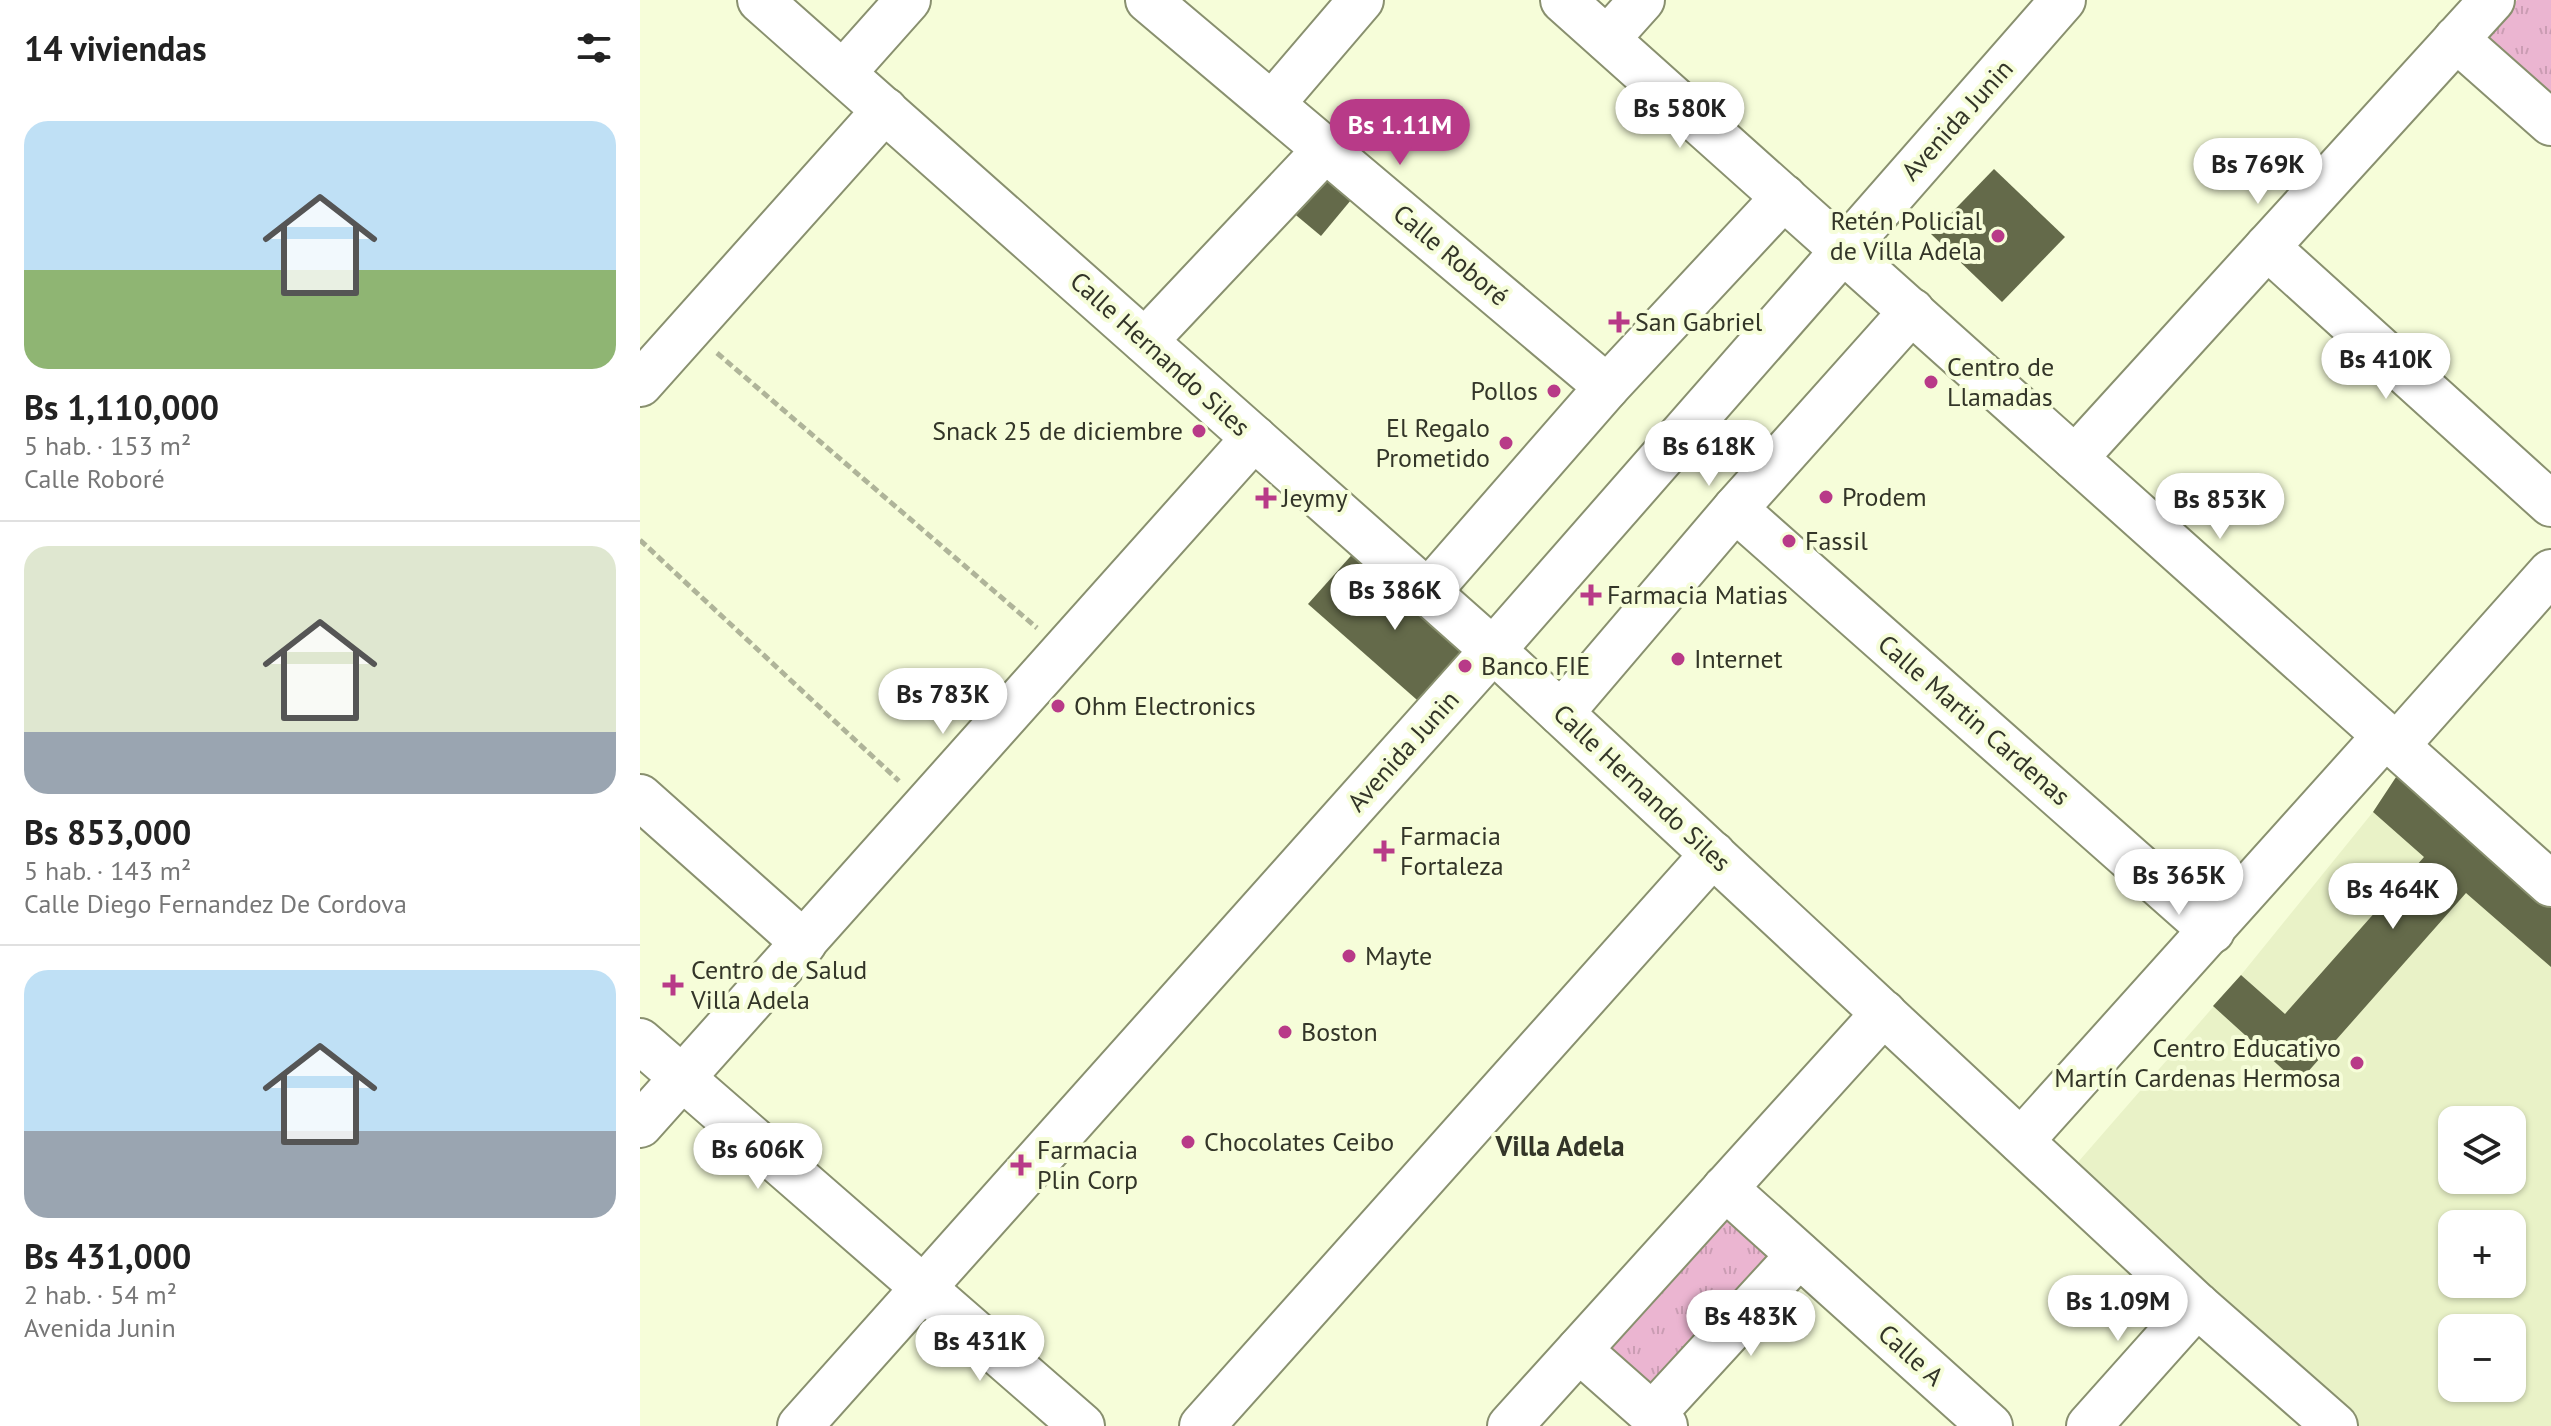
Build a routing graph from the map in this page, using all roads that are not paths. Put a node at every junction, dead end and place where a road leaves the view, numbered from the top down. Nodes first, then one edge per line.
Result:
1 (760, 0) edge
2 (908, 0) edge
3 (1148, 0) edge
4 (1361, 0) edge
5 (1563, 0) edge
6 (1642, 0) edge
7 (2063, 0) edge
8 (2492, 0) edge
9 (1607, 39) junction
10 (2456, 39) junction
11 (843, 73) junction
12 (1272, 104) junction
13 (885, 110) junction
14 (2551, 123) edge
15 (1326, 149) junction
16 (1784, 197) junction
17 (2267, 247) junction
18 (1843, 249) junction
19 (1912, 311) junction
20 (1145, 341) junction
21 (640, 384) edge
22 (1607, 387) junction
23 (1254, 438) junction
24 (2075, 458) junction
25 (2551, 504) edge
26 (1735, 509) junction
27 (2551, 572) edge
28 (1428, 592) junction
29 (1493, 650) junction
30 (1561, 713) junction
31 (2391, 740) junction
32 (640, 797) edge
33 (1713, 854) junction
34 (2551, 884) edge
35 (2212, 931) junction
36 (804, 943) junction
37 (1884, 1013) junction
38 (640, 1041) edge
39 (683, 1079) junction
40 (640, 1125) edge
41 (2021, 1141) junction
42 (1725, 1188) junction
43 (1799, 1255) junction
44 (922, 1289) junction
45 (2197, 1305) junction
46 (1579, 1350) junction
47 (1658, 1420) edge
48 (800, 1426) edge
49 (1082, 1426) edge
50 (1202, 1426) edge
51 (1510, 1426) edge
52 (1990, 1426) edge
53 (2089, 1426) edge
54 (2335, 1426) edge

1 - 11 street, Calle Hernando Siles
2 - 11 street
3 - 12 street, Calle Roboré
4 - 12 street
5 - 9 street
6 - 9 street
7 - 18 street, Avenida Junin
8 - 10 street
9 - 16 street
10 - 14 street
10 - 17 street
11 - 13 street, Calle Hernando Siles
12 - 15 street, Calle Roboré
13 - 20 street, Calle Hernando Siles
13 - 21 street
15 - 20 street
15 - 22 street, Calle Roboré
16 - 18 street
16 - 22 street
17 - 24 street
17 - 25 street
18 - 19 street
18 - 29 street, Avenida Junin
19 - 24 street
19 - 26 street
20 - 23 street, Calle Hernando Siles
22 - 28 street
23 - 28 street, Calle Hernando Siles
23 - 36 street
24 - 31 street
26 - 30 street
26 - 35 street, Calle Martin Cardenas
27 - 31 street
28 - 29 street, Calle Hernando Siles
29 - 30 street, Calle Hernando Siles
29 - 44 street, Avenida Junin
30 - 33 street, Calle Hernando Siles
31 - 34 street
31 - 35 street
32 - 36 street
33 - 37 street, Calle Hernando Siles
33 - 50 street
35 - 41 street
36 - 39 street
37 - 41 street, Calle Hernando Siles
37 - 42 street
38 - 39 street
39 - 40 street
39 - 44 street
41 - 45 street, Calle Hernando Siles
42 - 43 street, Calle A
42 - 46 street
43 - 47 street
43 - 52 street, Calle A
44 - 48 street, Avenida Junin
44 - 49 street
45 - 53 street
45 - 54 street, Calle Hernando Siles
46 - 47 street
46 - 51 street

